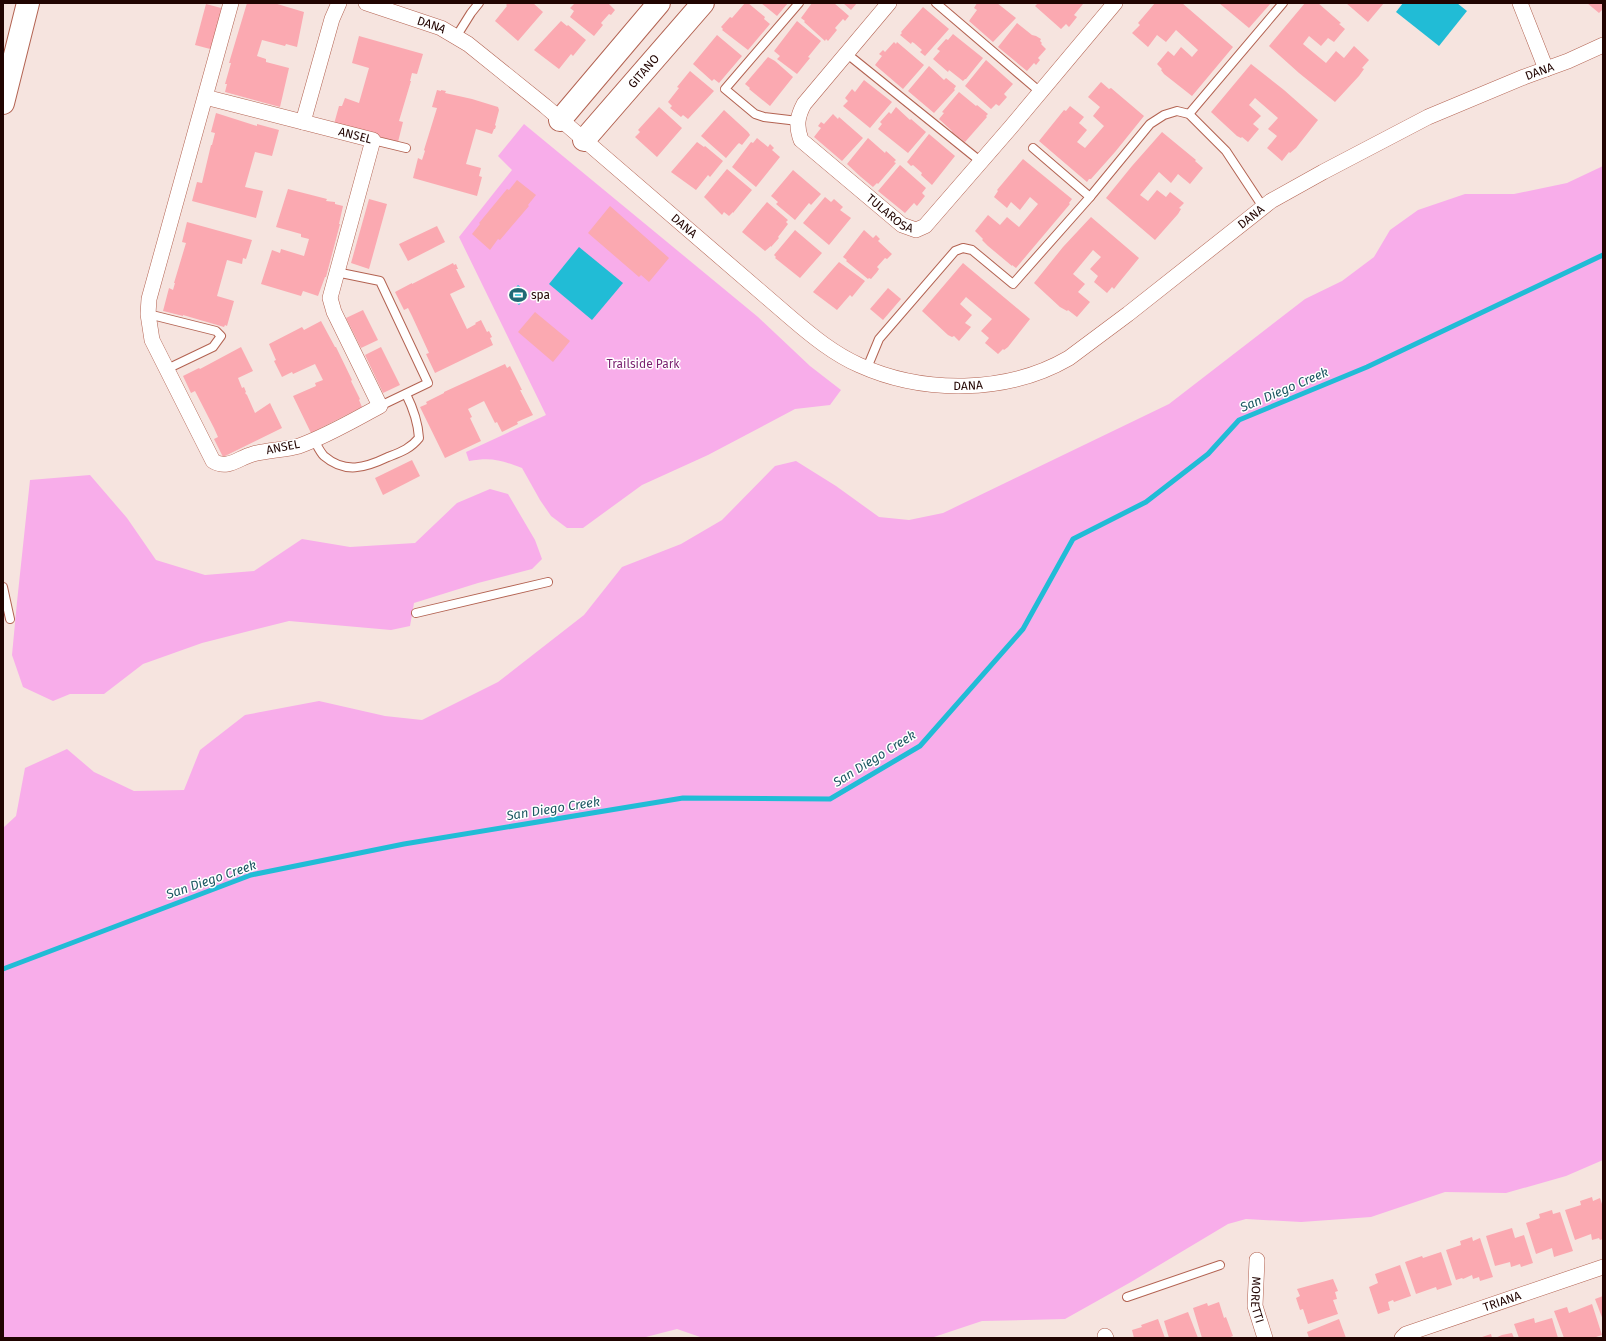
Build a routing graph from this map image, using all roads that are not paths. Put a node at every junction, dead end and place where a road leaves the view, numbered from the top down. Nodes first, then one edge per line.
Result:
1 (28, 3) edge
2 (231, 3) edge
3 (339, 3) edge
4 (366, 3) edge
5 (479, 3) edge
6 (659, 3) edge
7 (703, 3) edge
8 (799, 3) edge
9 (889, 3) edge
10 (936, 3) edge
11 (1283, 3) edge
12 (1520, 3) edge
13 (1109, 5) edge
14 (456, 37) junction
15 (1603, 45) edge
16 (846, 53) junction
17 (1546, 69) junction
18 (1040, 91) junction
19 (205, 96) junction
20 (3, 103) edge
21 (1189, 114) junction
22 (560, 120) junction
23 (798, 121) junction
24 (303, 122) junction
25 (373, 140) junction
26 (584, 140) junction
27 (406, 148) dead end
28 (1033, 148) dead end
29 (980, 161) junction
30 (1090, 197) junction
31 (1263, 207) junction
32 (336, 272) junction
33 (148, 314) junction
34 (867, 368) junction
35 (167, 369) junction
36 (406, 394) junction
37 (380, 406) junction
38 (314, 440) junction
39 (548, 582) dead end
40 (3, 587) edge
41 (416, 613) dead end
42 (10, 619) dead end
43 (1257, 1260) dead end
44 (1220, 1265) dead end
45 (1603, 1267) edge
46 (1127, 1298) dead end
47 (1266, 1338) edge
48 (1402, 1338) edge

1 - 20 main road
2 - 19 street, ANSEL
3 - 24 street
4 - 14 street, DANA
5 - 14 lane
6 - 22 main road
7 - 26 main road, GITANO
8 - 23 lane
9 - 16 street
10 - 18 lane
11 - 21 lane
12 - 17 street
13 - 18 street, TULAROSA
14 - 22 street, DANA
15 - 17 street, DANA
16 - 23 street
16 - 29 lane
17 - 31 street, DANA
18 - 29 street, TULAROSA
19 - 24 street, ANSEL
19 - 33 street, ANSEL
21 - 30 lane
21 - 31 lane
22 - 26 street, DANA
23 - 29 street, TULAROSA
24 - 25 street, ANSEL
25 - 27 lane
25 - 32 street, ANSEL
26 - 34 street, DANA
28 - 30 lane
30 - 34 lane
31 - 34 street, DANA
32 - 36 lane
32 - 37 street, ANSEL
33 - 35 street, ANSEL
33 - 35 lane
35 - 38 street, ANSEL
36 - 37 lane
36 - 38 lane
37 - 38 street, ANSEL
39 - 41 lane
40 - 42 lane
43 - 47 street, MORETTI
44 - 46 lane
45 - 48 street, TRIANA

